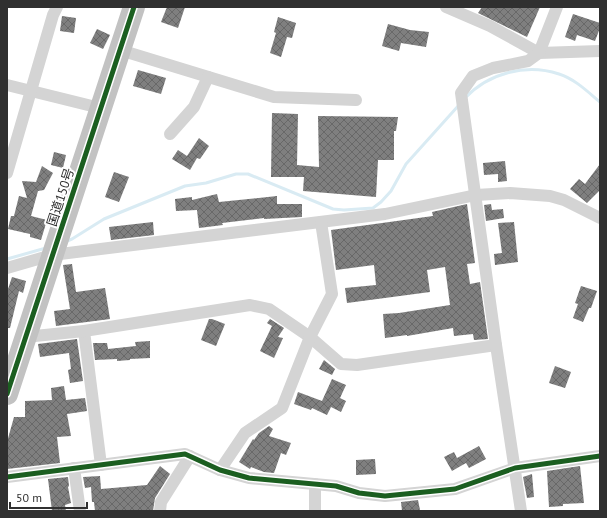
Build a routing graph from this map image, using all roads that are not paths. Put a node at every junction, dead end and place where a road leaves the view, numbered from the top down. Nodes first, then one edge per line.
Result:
1 (58, 7) edge
2 (134, 7) edge
3 (446, 7) edge
4 (557, 7) edge
5 (120, 50) junction
6 (600, 51) edge
7 (539, 53) junction
8 (208, 77) junction
9 (7, 85) edge
10 (31, 91) junction
11 (356, 100) dead end
12 (100, 108) junction
13 (170, 134) dead end
14 (7, 173) edge
15 (476, 195) junction
16 (600, 218) edge
17 (321, 222) junction
18 (52, 256) junction
19 (7, 268) edge
20 (84, 331) junction
21 (25, 337) junction
22 (310, 338) junction
23 (496, 345) junction
24 (7, 394) edge
25 (190, 456) junction
26 (600, 456) edge
27 (101, 464) junction
28 (74, 468) junction
29 (515, 468) junction
30 (220, 470) junction
31 (7, 477) edge
32 (315, 484) junction
33 (80, 511) edge
34 (160, 511) edge
35 (315, 511) edge
36 (522, 511) edge

1 - 10 street
2 - 5 highway, 国道150号
3 - 7 street
4 - 7 street
5 - 8 street
5 - 12 highway, 国道150号
6 - 7 street
7 - 15 street
8 - 11 street
8 - 13 street
9 - 10 street
10 - 12 street
10 - 14 street
12 - 18 highway, 国道150号
15 - 16 street
15 - 17 street
15 - 23 street
17 - 18 street
17 - 22 street
18 - 19 street
18 - 21 highway, 国道150号
20 - 21 street
20 - 22 street
20 - 27 street
21 - 24 highway, 国道150号
22 - 23 street
22 - 30 street
23 - 29 street
25 - 27 street
25 - 30 street
25 - 34 street
26 - 29 street
27 - 28 street
28 - 31 street
28 - 33 street
29 - 32 street
29 - 36 street
30 - 32 street
32 - 35 street

